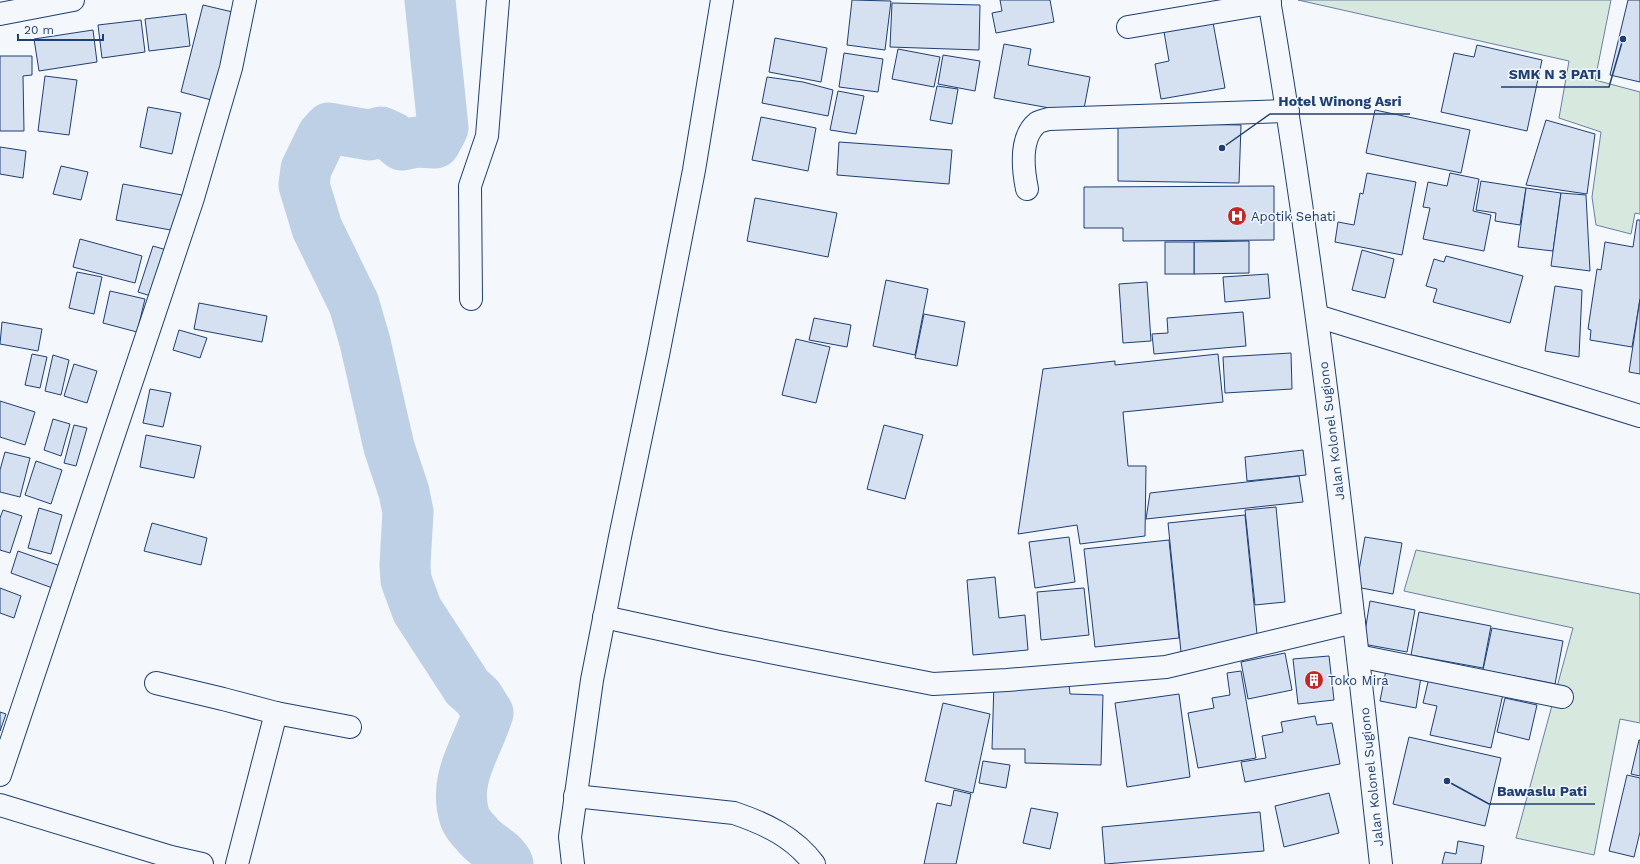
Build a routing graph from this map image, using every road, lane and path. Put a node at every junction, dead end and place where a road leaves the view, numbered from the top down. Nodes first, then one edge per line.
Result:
1 (73, 0) edge
2 (244, 0) edge
3 (498, 0) edge
4 (722, 0) edge
5 (1270, 1) edge
6 (0, 14) edge
7 (1128, 27) dead end
8 (1288, 111) junction
9 (1028, 189) dead end
10 (471, 299) dead end
11 (1317, 316) junction
12 (1640, 416) edge
13 (604, 617) junction
14 (1354, 622) junction
15 (1358, 656) junction
16 (156, 683) dead end
17 (1562, 697) dead end
18 (276, 713) junction
19 (350, 727) dead end
20 (0, 775) edge
21 (576, 796) junction
22 (0, 805) edge
23 (202, 864) edge
24 (237, 864) edge
25 (573, 864) edge
26 (814, 864) edge
27 (1381, 864) edge

1 - 6 street
2 - 20 street
3 - 10 street
4 - 13 street
5 - 7 street
5 - 8 street, Jalan Kolonel Sugiono
8 - 9 street
8 - 11 street, Jalan Kolonel Sugiono
11 - 12 street
11 - 14 street, Jalan Kolonel Sugiono
13 - 14 street
13 - 21 street
14 - 15 street, Jalan Kolonel Sugiono
15 - 17 street
15 - 27 street, Jalan Kolonel Sugiono
16 - 18 street
18 - 19 street
18 - 24 street
21 - 25 street
21 - 26 street
22 - 23 street

